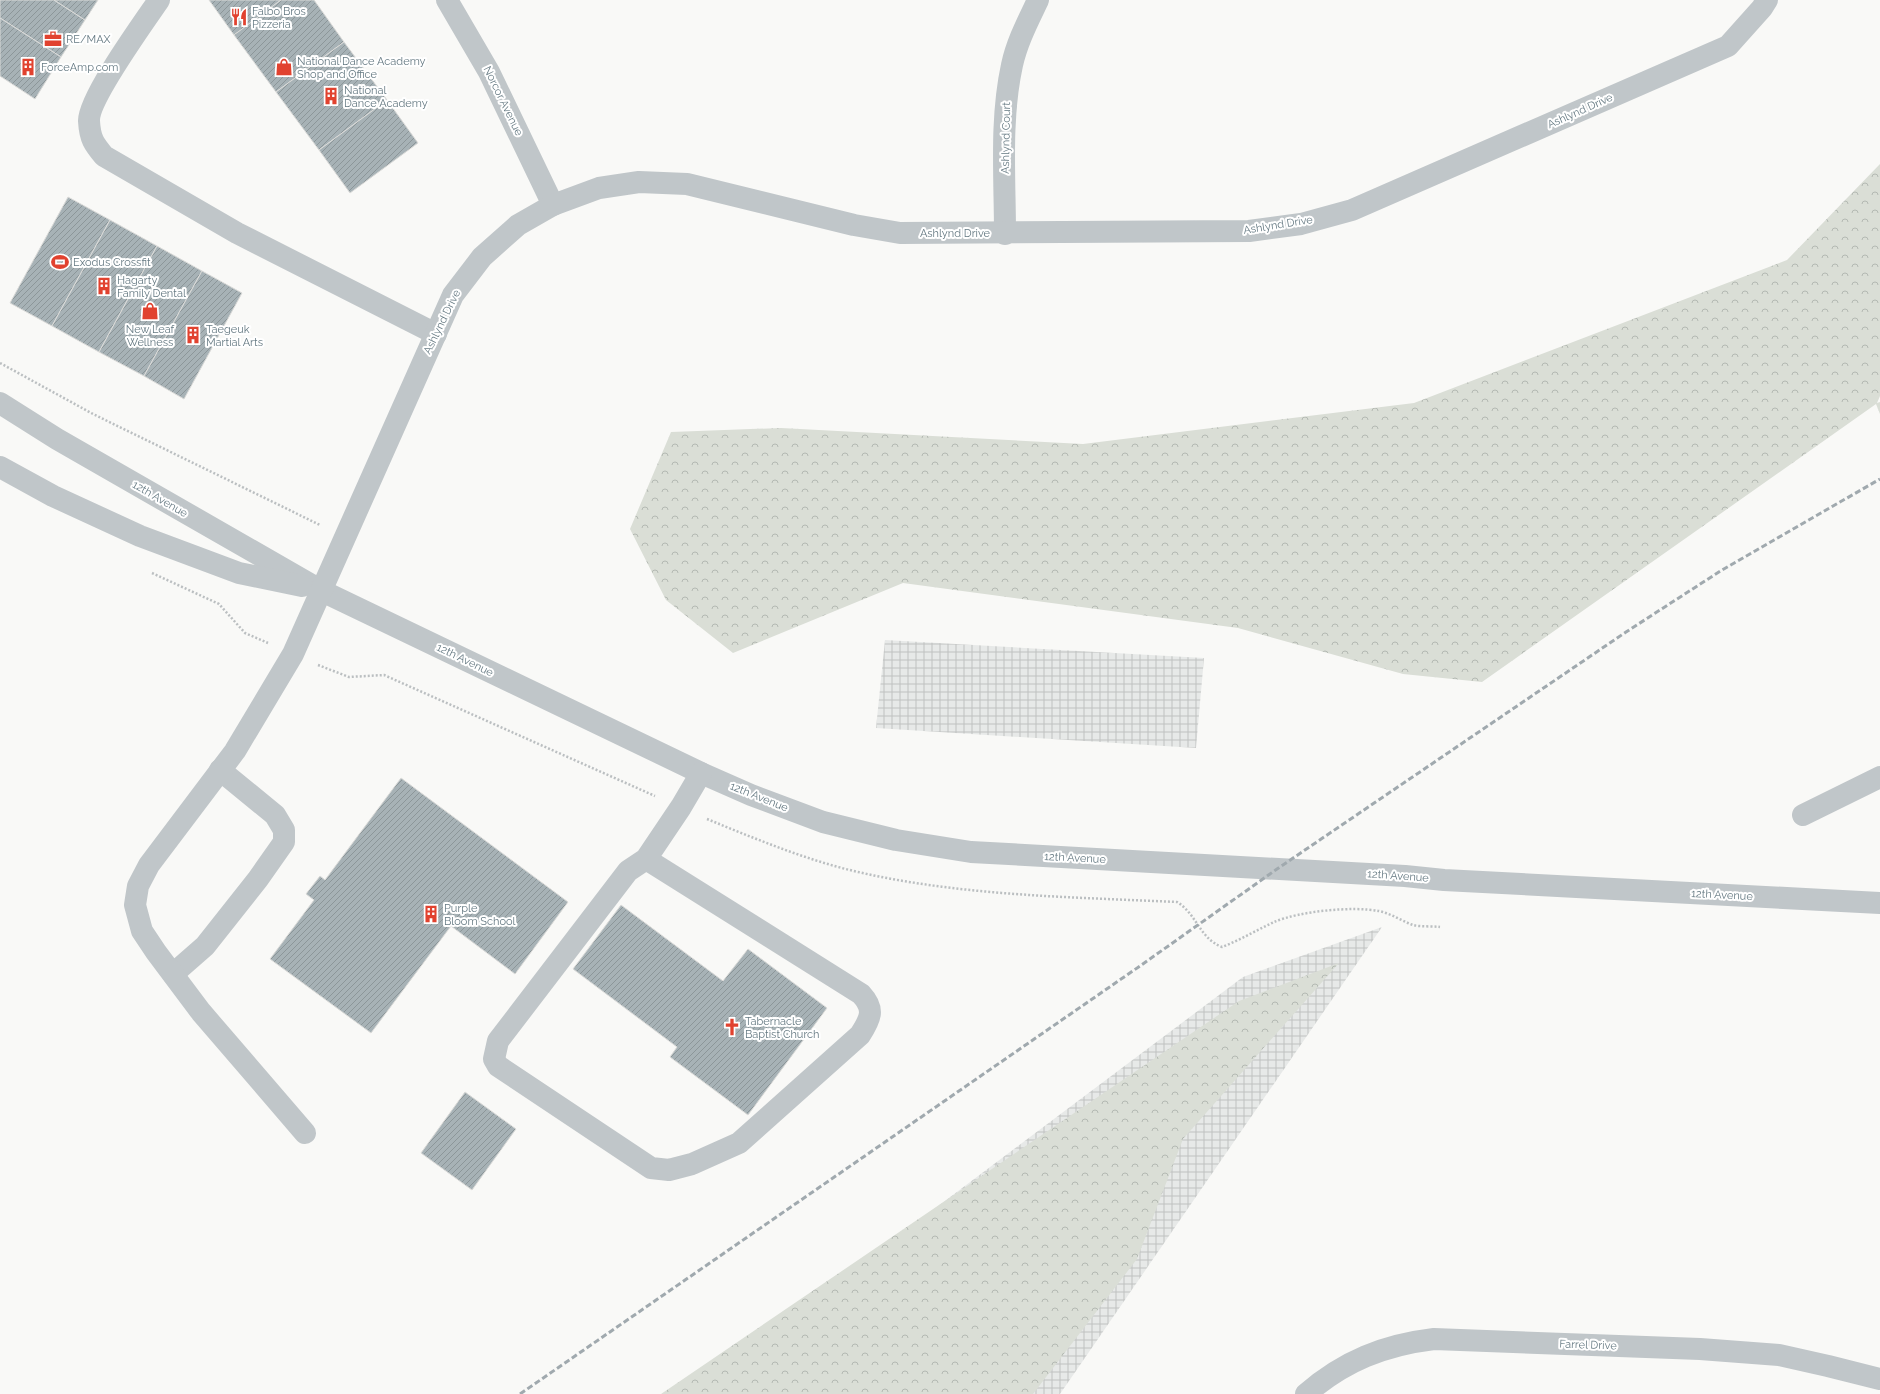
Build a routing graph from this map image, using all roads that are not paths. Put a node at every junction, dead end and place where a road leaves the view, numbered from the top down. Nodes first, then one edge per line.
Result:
1 (159, 0) edge
2 (447, 0) edge
3 (1038, 0) edge
4 (1767, 0) edge
5 (553, 205) junction
6 (1005, 234) junction
7 (436, 334) junction
8 (0, 403) edge
9 (0, 467) edge
10 (322, 591) junction
11 (220, 770) junction
12 (701, 773) junction
13 (1880, 776) edge
14 (1803, 815) dead end
15 (646, 859) junction
16 (1880, 903) edge
17 (173, 974) junction
18 (305, 1133) dead end
19 (1880, 1379) edge
20 (1306, 1394) edge

1 - 7 street
2 - 5 street, Norcor Avenue
3 - 6 street, Ashlynd Court
4 - 6 street, Ashlynd Drive
5 - 6 street, Ashlynd Drive
5 - 7 street, Ashlynd Drive
7 - 10 street, Ashlynd Drive
8 - 10 street, 12th Avenue
9 - 10 street, 12th Avenue
10 - 11 street, Ashlynd Drive
10 - 12 street, 12th Avenue
11 - 17 street, Ashlynd Drive
11 - 17 street
12 - 15 street
12 - 16 street, 12th Avenue
13 - 14 street
15 - 15 street
17 - 18 street, Ashlynd Drive
19 - 20 street, Farrel Drive

